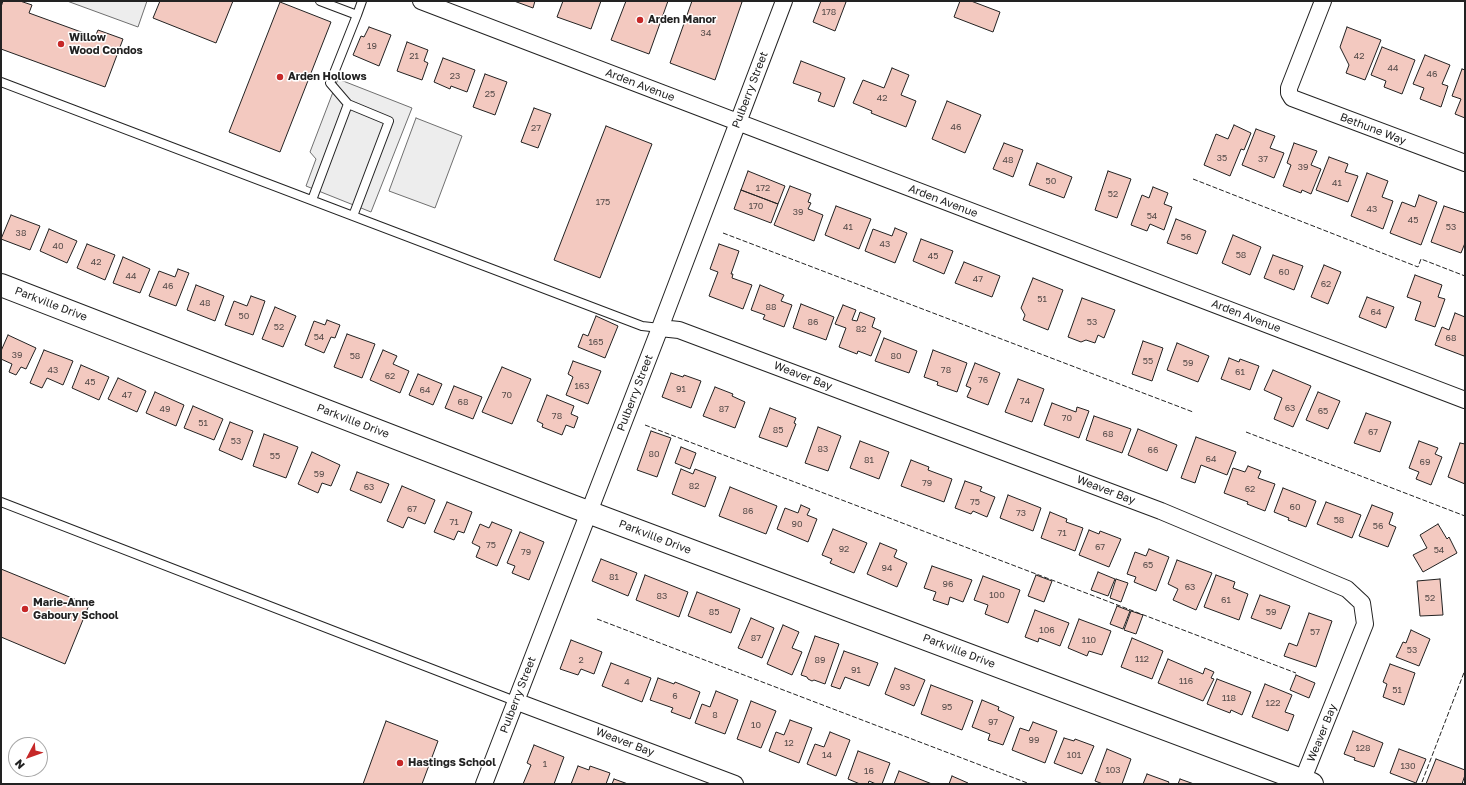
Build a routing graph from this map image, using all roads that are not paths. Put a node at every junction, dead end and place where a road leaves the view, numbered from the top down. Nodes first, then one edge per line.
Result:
1 (320, 1) edge
2 (362, 1) edge
3 (420, 1) edge
4 (784, 1) edge
5 (1323, 1) edge
6 (357, 15) junction
7 (1, 82) edge
8 (348, 104) junction
9 (737, 123) junction
10 (1465, 163) edge
11 (312, 200) junction
12 (353, 216) junction
13 (1, 285) edge
14 (660, 328) junction
15 (1465, 400) edge
16 (1, 502) edge
17 (589, 512) junction
18 (515, 701) junction
19 (1305, 783) edge
20 (484, 784) edge
21 (735, 784) edge

1 - 6 lane
2 - 6 lane
3 - 9 street, Arden Avenue
4 - 9 street, Pulberry Street
5 - 10 street, Bethune Way
6 - 8 lane
7 - 11 lane
8 - 11 lane
8 - 12 lane
9 - 14 street, Pulberry Street
9 - 15 street, Arden Avenue
11 - 12 lane
12 - 14 lane
13 - 17 street, Parkville Drive
14 - 17 street, Pulberry Street
14 - 19 street, Weaver Bay
16 - 18 lane
17 - 18 street, Pulberry Street
17 - 19 street, Parkville Drive
18 - 20 street, Pulberry Street
18 - 21 street, Weaver Bay

